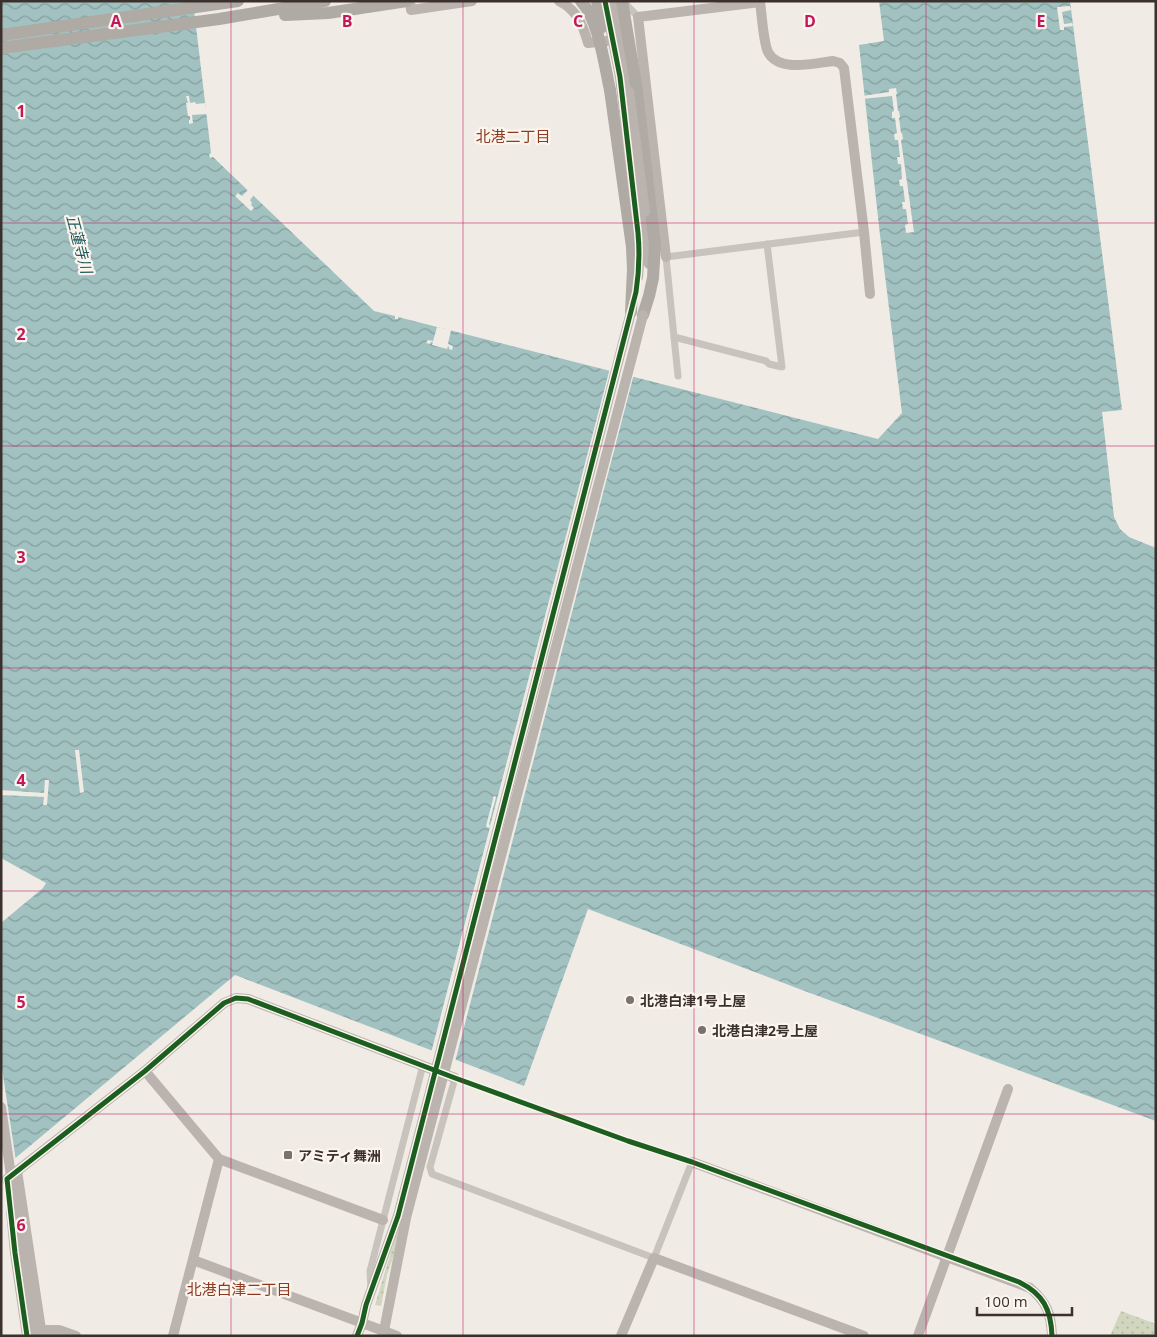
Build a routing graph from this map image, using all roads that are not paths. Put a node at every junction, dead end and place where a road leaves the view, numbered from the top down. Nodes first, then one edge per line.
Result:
1 (238, 1) edge
2 (325, 1) edge
3 (408, 1) edge
4 (472, 1) edge
5 (559, 1) edge
6 (581, 1) edge
7 (597, 1) edge
8 (605, 1) edge
9 (613, 1) edge
10 (623, 1) edge
11 (632, 1) edge
12 (221, 2) edge
13 (760, 2) edge
14 (638, 17) junction
15 (219, 19) junction
16 (1, 35) edge
17 (640, 38) junction
18 (1, 48) edge
19 (636, 84) junction
20 (610, 90) junction
21 (864, 232) junction
22 (767, 244) junction
23 (666, 257) junction
24 (870, 294) dead end
25 (637, 314) junction
26 (674, 337) junction
27 (678, 376) dead end
28 (423, 1065) junction
29 (145, 1071) junction
30 (455, 1078) junction
31 (1008, 1089) dead end
32 (1, 1107) edge
33 (219, 1160) junction
34 (692, 1162) junction
35 (17, 1170) junction
36 (402, 1217) junction
37 (383, 1220) junction
38 (947, 1256) junction
39 (654, 1258) junction
40 (193, 1260) junction
41 (371, 1292) junction
42 (362, 1324) junction
43 (39, 1334) edge
44 (384, 1334) edge
45 (27, 1336) edge
46 (76, 1336) edge
47 (173, 1336) edge
48 (356, 1336) edge
49 (364, 1336) edge
50 (397, 1336) edge
51 (621, 1336) edge
52 (864, 1336) edge
53 (918, 1336) edge
54 (1052, 1336) edge

1 - 12 highway
2 - 15 highway
3 - 4 street
3 - 15 highway
5 - 17 street
6 - 20 highway, bridge
7 - 20 highway, bridge
8 - 25 street, bridge
9 - 25 street, bridge
10 - 14 street
10 - 19 highway, bridge
11 - 19 highway, bridge
12 - 16 highway
13 - 14 street
13 - 21 street
14 - 17 street
15 - 18 highway
17 - 23 street
19 - 25 highway
20 - 25 highway
21 - 22 street
21 - 24 street
22 - 23 street
22 - 26 street
23 - 26 street
25 - 36 street, bridge
26 - 27 street
28 - 29 street
28 - 30 street
28 - 37 street
29 - 33 street
29 - 35 street
30 - 34 street
30 - 39 street
31 - 38 street
32 - 43 street, bridge
33 - 37 street
33 - 40 street
34 - 38 street
34 - 39 street
35 - 43 street
35 - 45 street
36 - 41 street
36 - 44 street
37 - 41 street
38 - 53 street
38 - 54 street
39 - 51 street
39 - 52 street
40 - 42 street
40 - 47 street
41 - 42 street
42 - 44 street
42 - 48 street
42 - 49 street
43 - 46 street
44 - 50 street

